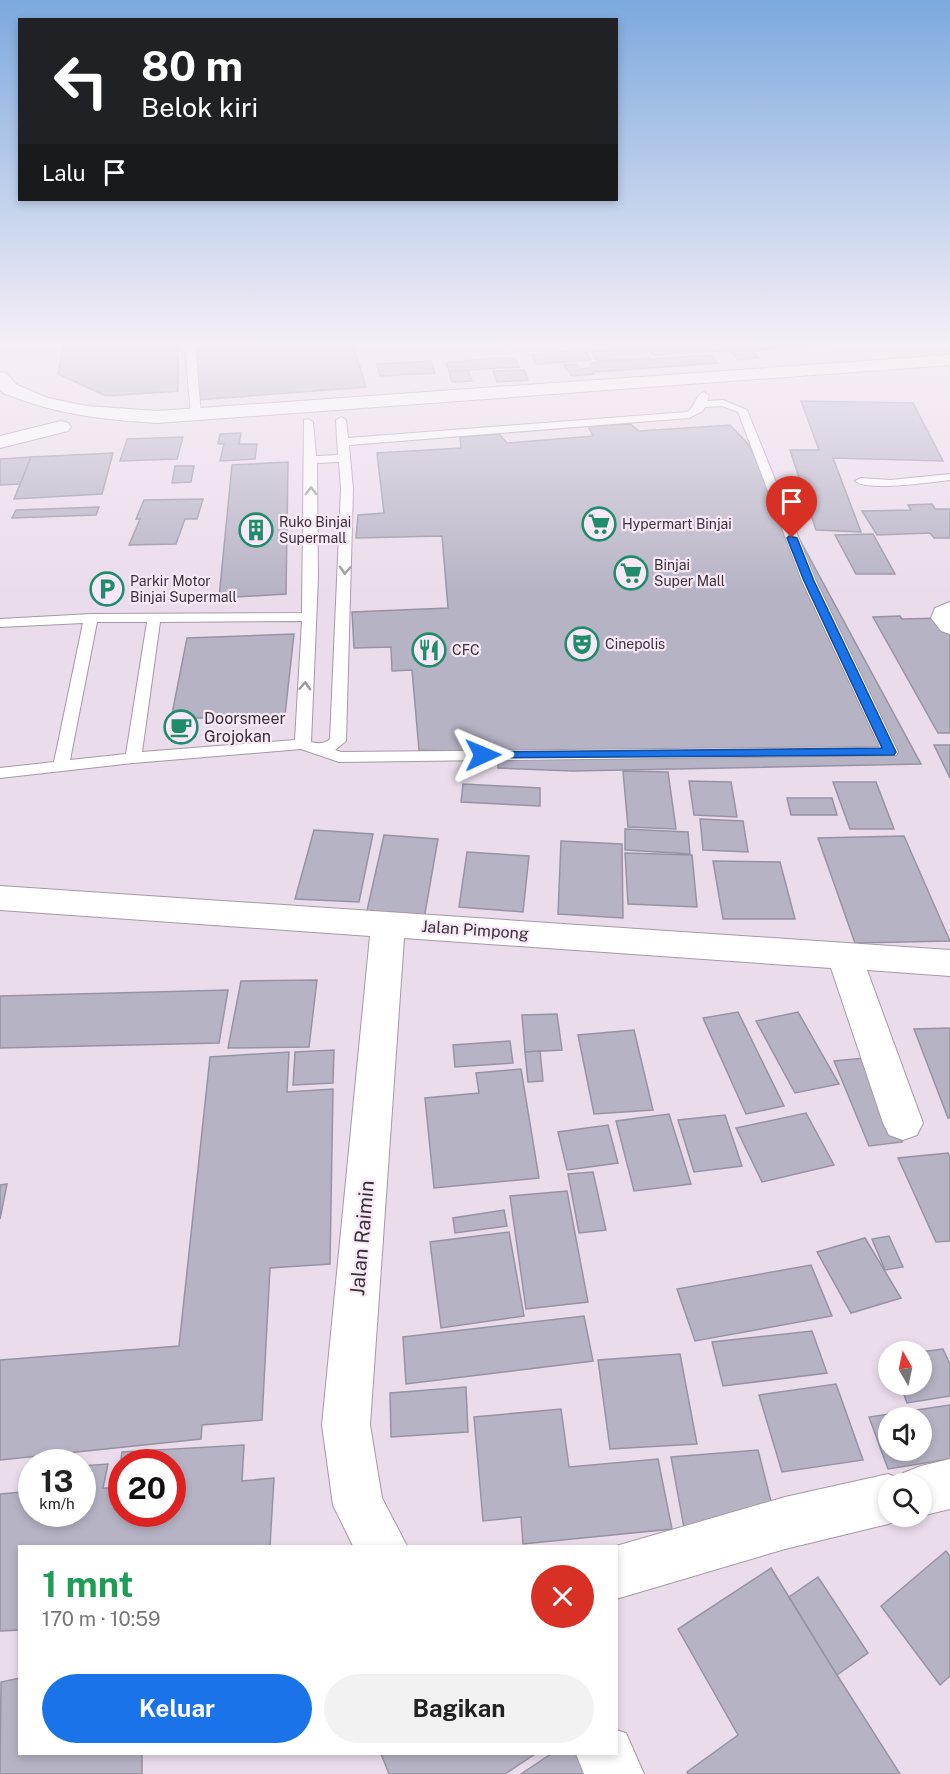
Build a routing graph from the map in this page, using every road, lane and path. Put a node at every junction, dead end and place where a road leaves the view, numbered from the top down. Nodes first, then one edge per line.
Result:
1 (61, 427) joint
2 (238, 427) edge
3 (308, 427) edge
4 (342, 427) edge
5 (571, 427) edge
6 (749, 427) edge
7 (0, 442) edge
8 (345, 450) junction
9 (311, 460) junction
10 (950, 477) edge
11 (861, 482) dead end
12 (950, 609) edge
13 (309, 616) junction
14 (91, 618) junction
15 (154, 618) junction
16 (0, 623) edge
17 (950, 626) edge
18 (303, 744) junction
19 (320, 750) junction
20 (133, 758) junction
21 (62, 766) junction
22 (0, 773) edge
23 (0, 898) edge
24 (388, 924) junction
25 (844, 956) junction
26 (950, 963) edge
27 (903, 1123) dead end
28 (950, 1484) edge
29 (932, 1488) edge
30 (878, 1500) edge
31 (380, 1545) edge
32 (618, 1571) edge
33 (606, 1755) edge
34 (615, 1774) edge

1 - 2 main road
1 - 7 main road
3 - 9 lane
4 - 8 lane
5 - 8 lane
6 - 19 lane
8 - 9 lane
8 -> 19 lane
13 -> 9 lane
10 - 11 lane
12 - 17 main road
13 - 15 lane
18 -> 13 lane
14 - 15 lane
14 - 16 lane
14 - 21 lane
15 - 20 lane
18 - 19 lane
18 - 20 lane
20 - 21 lane
21 - 22 lane
23 - 24 main road, Jalan Pimpong
24 - 25 main road, Jalan Pimpong
24 - 31 main road, Jalan Raimin
25 - 26 main road, Jalan Pimpong
25 - 27 main road
28 - 29 main road
30 - 32 main road
33 - 34 main road

